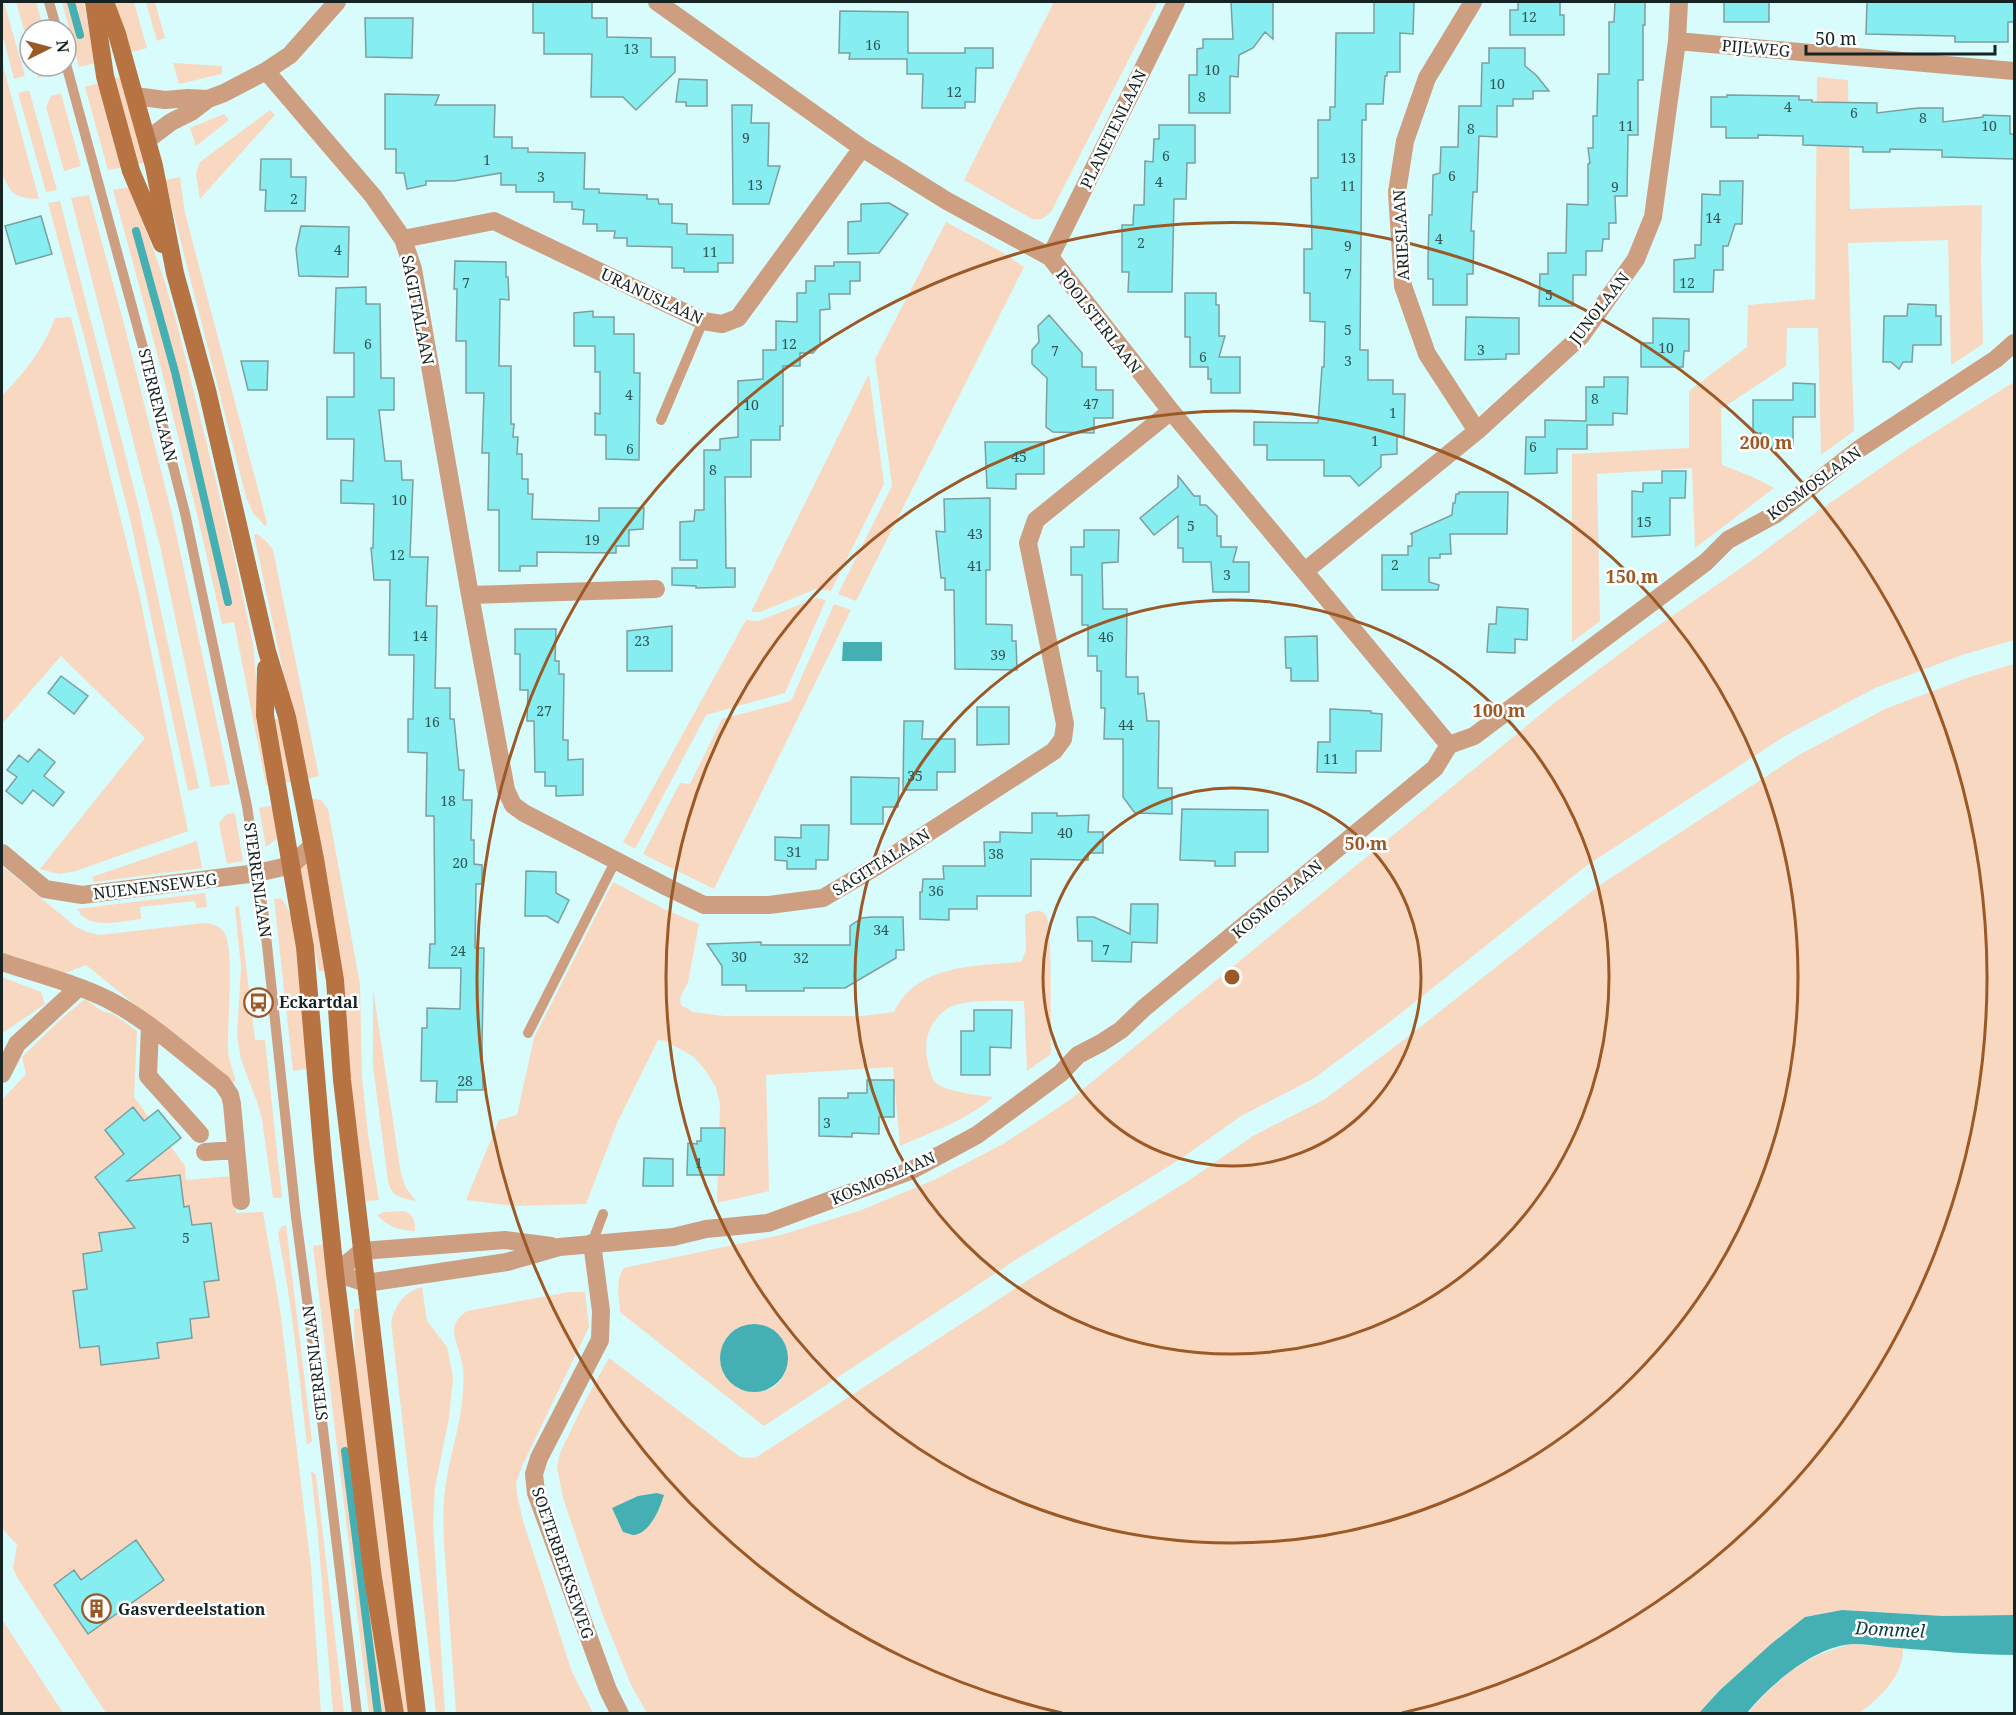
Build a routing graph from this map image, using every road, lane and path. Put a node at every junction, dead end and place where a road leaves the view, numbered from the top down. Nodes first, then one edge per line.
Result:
1 (49, 2) edge
2 (94, 2) edge
3 (105, 2) edge
4 (337, 2) edge
5 (657, 2) edge
6 (1176, 2) edge
7 (1473, 2) edge
8 (1679, 2) edge
9 (54, 18) edge
10 (1677, 41) junction
11 (266, 70) junction
12 (2014, 71) edge
13 (70, 78) edge
14 (135, 96) junction
15 (208, 99) junction
16 (147, 140) junction
17 (862, 148) junction
18 (404, 239) junction
19 (1050, 257) junction
20 (175, 273) junction
21 (703, 321) junction
22 (2014, 343) edge
23 (1171, 411) junction
24 (661, 420) dead end
25 (1477, 431) junction
26 (1305, 571) junction
27 (656, 589) dead end
28 (470, 595) junction
29 (267, 651) junction
30 (1449, 745) junction
31 (312, 846) junction
32 (2, 853) edge
33 (616, 860) junction
34 (292, 865) junction
35 (257, 873) junction
36 (2, 962) edge
37 (78, 988) junction
38 (150, 1027) junction
39 (528, 1033) dead end
40 (2, 1074) edge
41 (200, 1134) dead end
42 (236, 1150) junction
43 (205, 1152) dead end
44 (241, 1201) dead end
45 (603, 1214) dead end
46 (592, 1243) junction
47 (559, 1247) junction
48 (362, 1251) junction
49 (335, 1273) junction
50 (366, 1283) junction
51 (357, 1713) edge
52 (395, 1713) edge
53 (417, 1713) edge
54 (620, 1713) edge

1 - 9 lane
2 - 20 main road, STERRENLAAN
3 - 14 main road, STERRENLAAN
4 - 11 street
5 - 17 street, POOLSTERLAAN
6 - 19 street, PLANETENLAAN
7 - 25 street, ARIESLAAN
8 - 10 street, JUNOLAAN
10 - 12 street, PIJLWEG
10 - 25 street, JUNOLAAN
11 - 15 street
11 - 18 street, SAGITTALAAN
13 - 35 lane, STERRENLAAN
14 - 15 street
14 - 16 main road, STERRENLAAN
15 - 16 street
16 - 20 main road, STERRENLAAN
17 - 19 street, POOLSTERLAAN
17 - 21 street, URANUSLAAN
18 - 21 street, URANUSLAAN
18 - 28 street, SAGITTALAAN
19 - 23 street, POOLSTERLAAN
20 - 29 main road, STERRENLAAN
21 - 24 lane
22 - 30 street, KOSMOSLAAN
23 - 26 street, POOLSTERLAAN
23 - 33 street, SAGITTALAAN
25 - 26 street, JUNOLAAN
26 - 30 street, POOLSTERLAAN
27 - 28 street
28 - 33 street, SAGITTALAAN
29 - 31 main road, STERRENLAAN
29 - 34 main road, STERRENLAAN
30 - 46 street, KOSMOSLAAN
31 - 34 street
31 - 48 main road, STERRENLAAN
32 - 35 street, NUENENSEWEG
33 - 39 lane
34 - 35 street, NUENENSEWEG
34 - 49 main road, STERRENLAAN
35 - 51 lane, STERRENLAAN
36 - 37 street
37 - 38 street
37 - 40 street
38 - 41 street
38 - 42 street
42 - 43 street
42 - 44 street
45 - 46 lane
46 - 47 street, KOSMOSLAAN
46 - 54 street, SOETERBEEKSEWEG
47 - 48 street, KOSMOSLAAN
47 - 50 street, KOSMOSLAAN
48 - 49 street
48 - 50 main road, STERRENLAAN
49 - 50 street, KOSMOSLAAN
49 - 52 main road, STERRENLAAN
50 - 53 main road, STERRENLAAN

